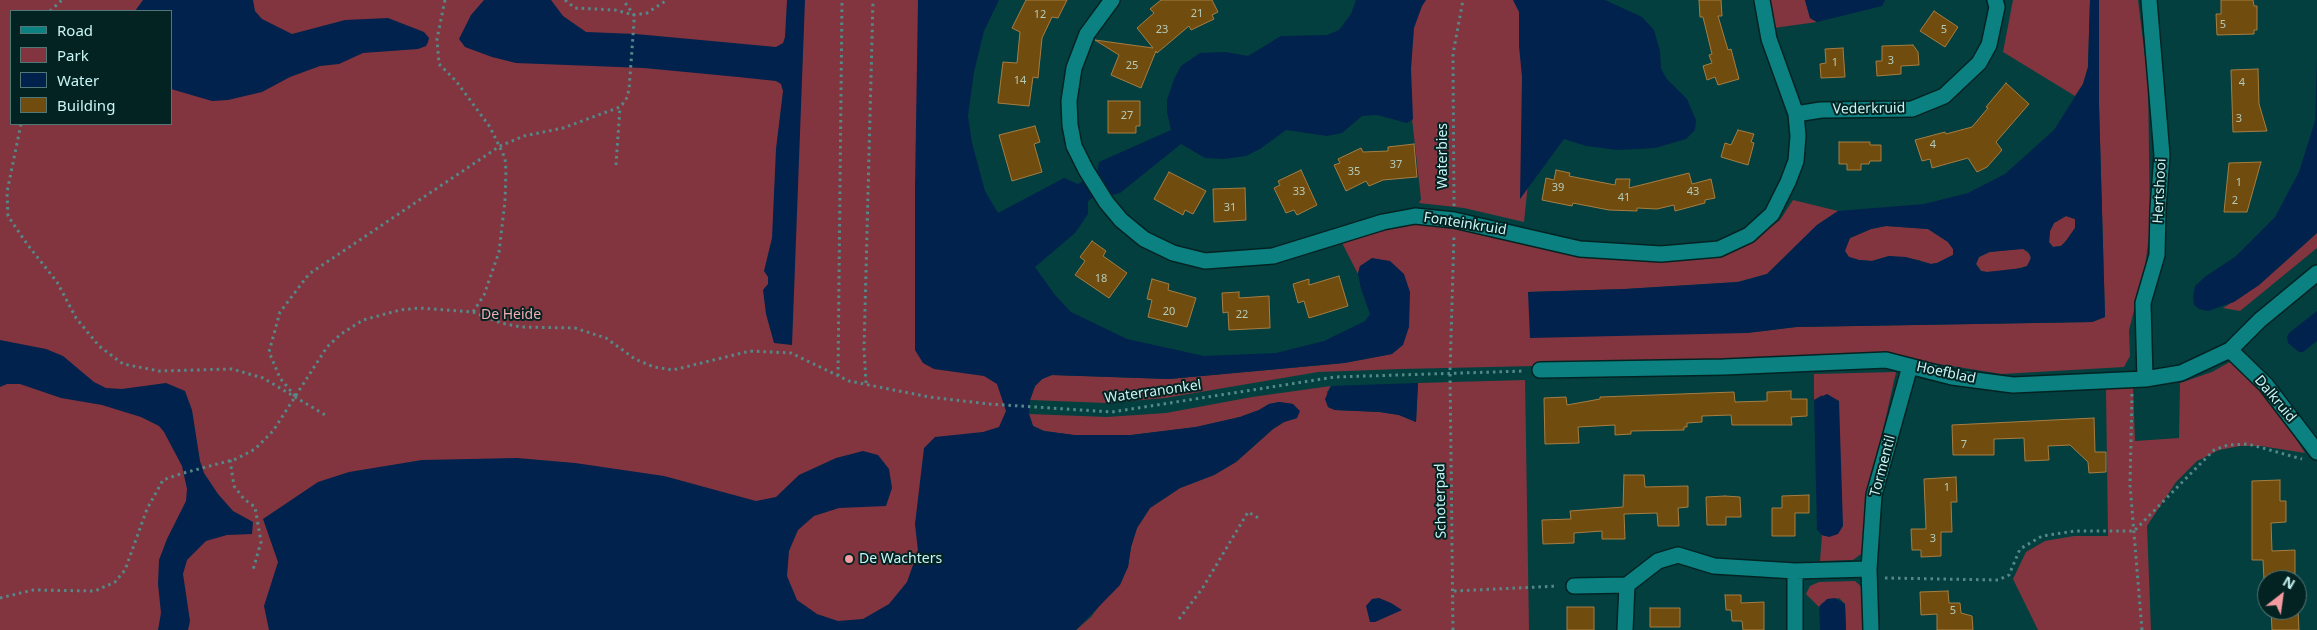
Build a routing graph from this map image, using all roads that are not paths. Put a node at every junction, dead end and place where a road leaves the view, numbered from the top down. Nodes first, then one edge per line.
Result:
1 (1112, 0) edge
2 (1762, 0) edge
3 (1995, 0) edge
4 (2149, 0) edge
5 (1796, 114) junction
6 (2317, 274) edge
7 (2230, 350) junction
8 (1910, 366) junction
9 (1540, 370) road end
10 (2137, 379) junction
11 (2313, 457) edge
12 (1795, 571) junction
13 (1869, 573) junction
14 (1627, 585) junction
15 (1574, 586) road end
16 (1626, 630) edge
17 (1795, 630) edge
18 (1871, 630) edge

1 - 5 street, Fonteinkruid
2 - 5 street, Fonteinkruid
3 - 5 street, Vederkruid
4 - 10 street, Hertshooi
6 - 7 street, Hoefblad
7 - 10 street, Hoefblad
7 - 11 street, Dalkruid
8 - 9 street, Hoefblad
8 - 10 street, Hoefblad
8 - 13 street, Tormentil
12 - 13 street
12 - 14 street
12 - 17 street
13 - 18 street, Tormentil
14 - 15 street
14 - 16 street

